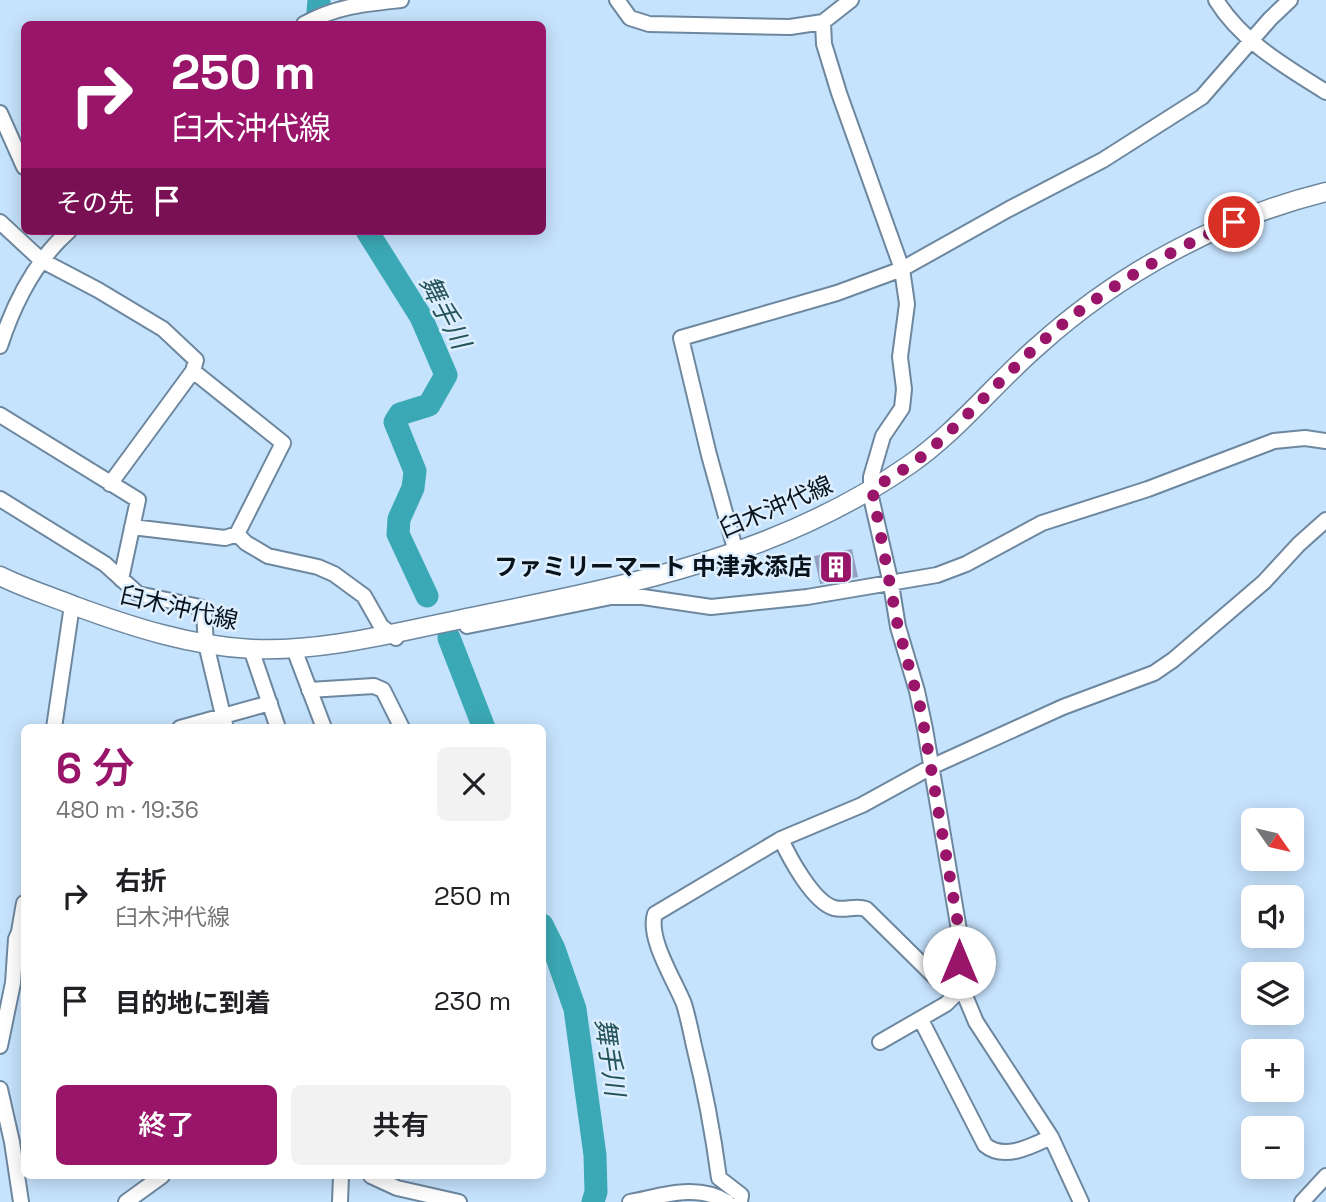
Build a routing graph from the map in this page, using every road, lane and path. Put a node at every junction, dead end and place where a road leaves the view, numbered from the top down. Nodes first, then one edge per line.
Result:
1 (401, 0) edge
2 (617, 0) edge
3 (851, 0) edge
4 (1216, 0) edge
5 (1290, 0) edge
6 (309, 21) edge
7 (822, 22) junction
8 (1251, 41) junction
9 (1326, 92) edge
10 (0, 113) edge
11 (21, 160) edge
12 (1326, 192) edge
13 (0, 222) edge
14 (61, 235) edge
15 (41, 260) junction
16 (902, 270) junction
17 (0, 346) edge
18 (193, 371) junction
19 (0, 415) edge
20 (1326, 441) edge
21 (110, 484) junction
22 (872, 489) junction
23 (0, 499) edge
24 (1326, 520) edge
25 (132, 527) junction
26 (237, 534) junction
27 (736, 552) junction
28 (0, 576) edge
29 (121, 579) junction
30 (891, 584) junction
31 (72, 605) junction
32 (389, 634) junction
33 (205, 644) junction
34 (251, 649) junction
35 (294, 649) junction
36 (309, 690) junction
37 (270, 703) junction
38 (224, 723) edge
39 (55, 724) edge
40 (277, 724) edge
41 (322, 724) edge
42 (400, 724) edge
43 (931, 767) junction
44 (781, 839) junction
45 (21, 920) edge
46 (0, 935) edge
47 (20, 940) edge
48 (961, 989) junction
49 (921, 1020) junction
50 (880, 1042) dead end
51 (0, 1046) edge
52 (0, 1089) edge
53 (1051, 1137) junction
54 (6, 1142) edge
55 (1326, 1176) edge
56 (158, 1179) edge
57 (341, 1179) edge
58 (378, 1179) edge
59 (21, 1202) edge
60 (126, 1202) edge
61 (340, 1202) edge
62 (459, 1202) edge
63 (630, 1202) edge
64 (727, 1202) edge
65 (740, 1202) edge
66 (1081, 1202) edge
67 (1302, 1202) edge

1 - 6 street
2 - 7 street
3 - 7 street
4 - 8 street
5 - 8 street
7 - 16 street
8 - 9 street
8 - 16 street
10 - 11 street
12 - 22 main road, 臼木沖代線
13 - 15 street
14 - 15 street
15 - 17 street
15 - 18 street
16 - 22 street
16 - 27 street
18 - 21 street
18 - 26 street
19 - 21 street
20 - 30 street
21 - 25 street
22 - 27 main road, 臼木沖代線
22 - 30 street
23 - 29 street
24 - 43 street
25 - 26 street
25 - 29 street
26 - 32 street
27 - 32 main road, 臼木沖代線
28 - 31 main road, 臼木沖代線
29 - 33 street
30 - 32 street
30 - 43 street
31 - 33 main road, 臼木沖代線
31 - 39 street
32 - 35 main road, 臼木沖代線
33 - 34 main road, 臼木沖代線
33 - 38 street
34 - 35 main road, 臼木沖代線
34 - 37 street
35 - 36 street
36 - 41 street
36 - 42 street
37 - 38 street
37 - 40 street
43 - 44 street
43 - 48 street
44 - 48 street
44 - 65 street
45 - 47 street
46 - 47 street
47 - 51 street
48 - 49 street
48 - 53 street
49 - 50 street
49 - 53 street
52 - 54 street
53 - 66 street
54 - 59 street
55 - 67 street
56 - 60 street
57 - 61 street
58 - 62 street
63 - 64 street

